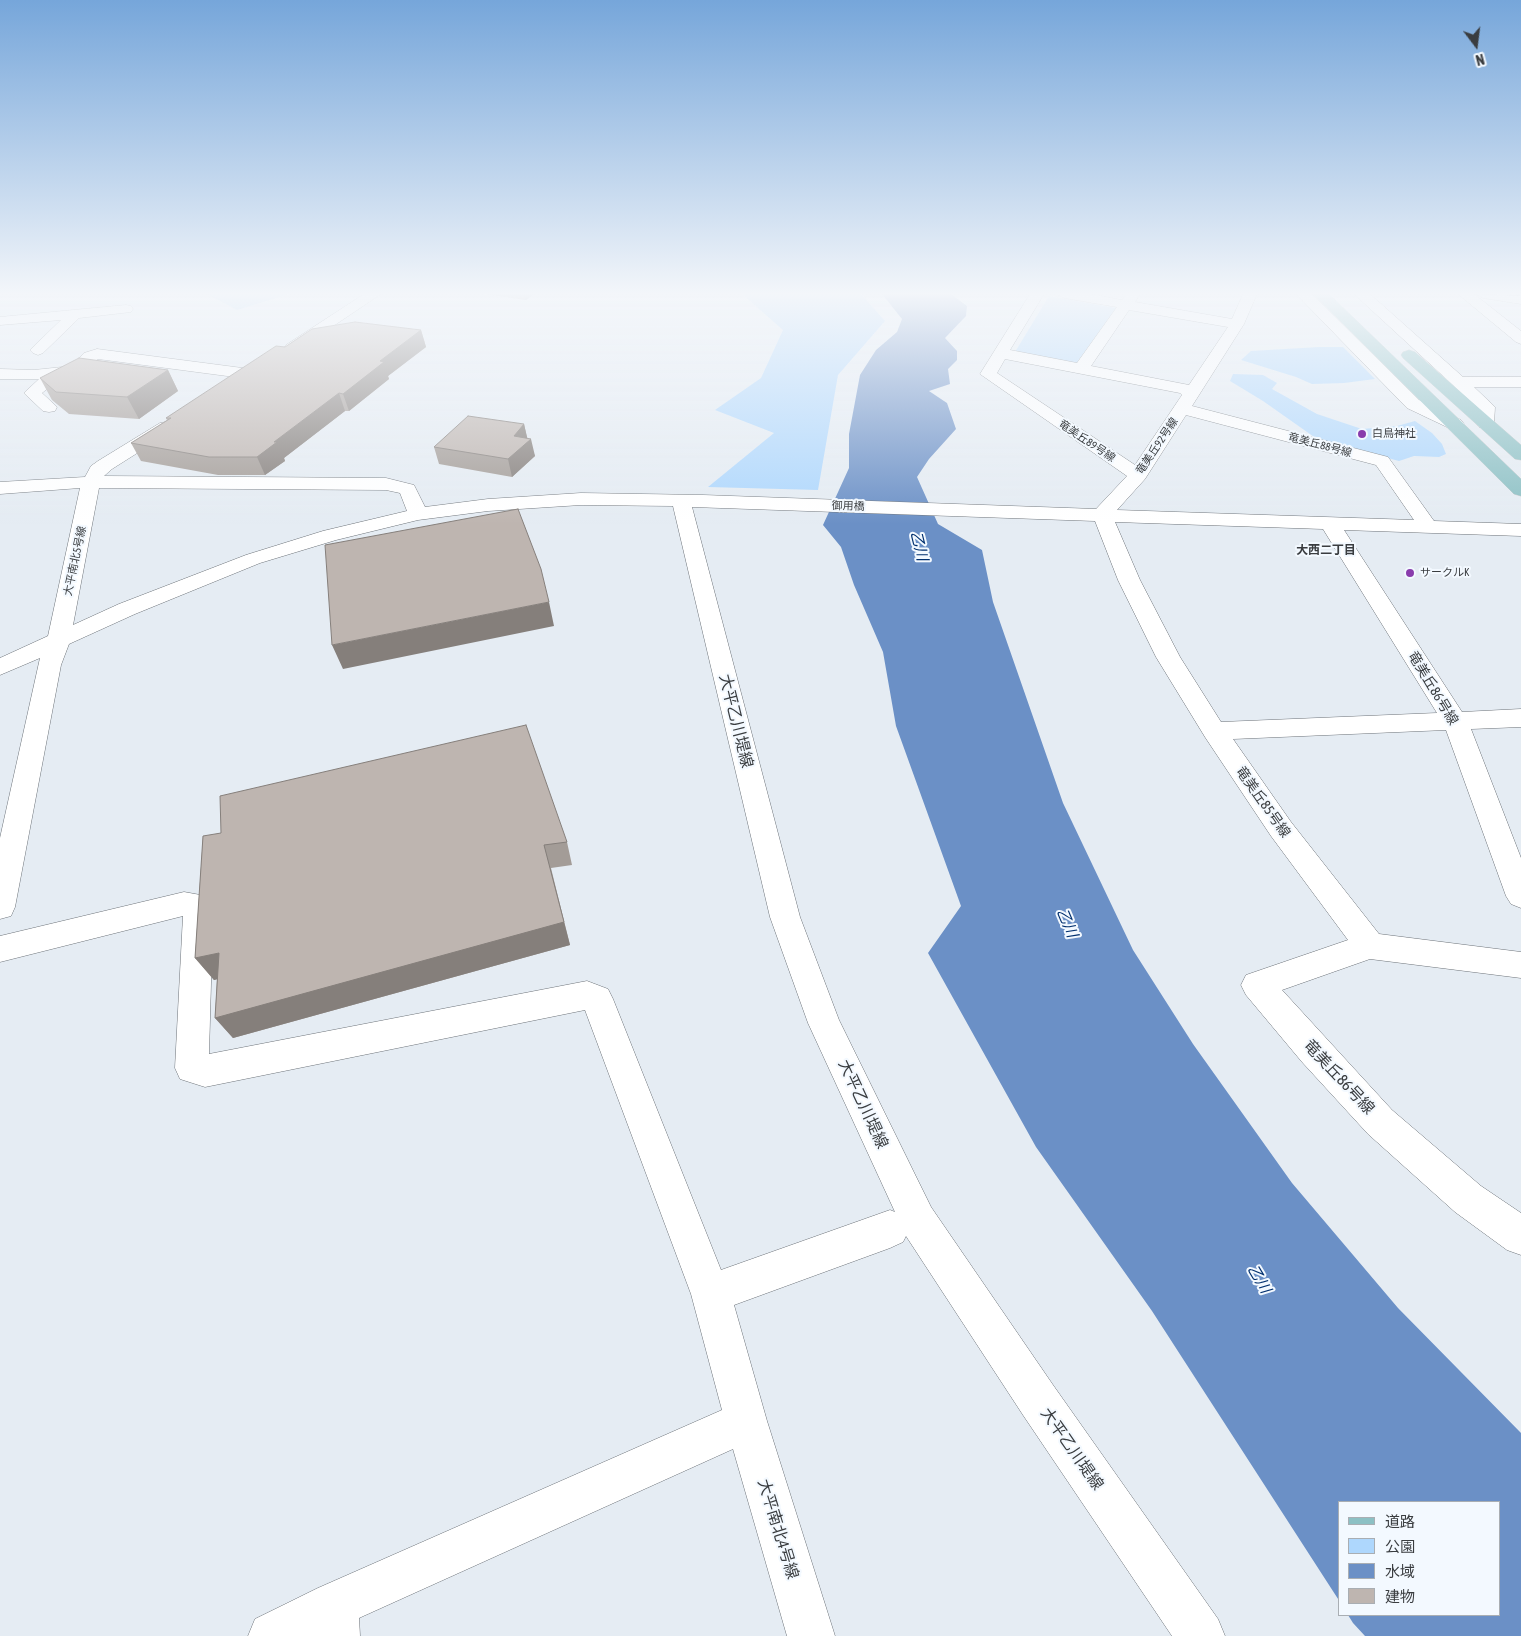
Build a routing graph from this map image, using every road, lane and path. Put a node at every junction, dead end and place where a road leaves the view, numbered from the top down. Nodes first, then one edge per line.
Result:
1 (74, 370) edge
2 (80, 370) edge
3 (162, 370) edge
4 (222, 370) edge
5 (256, 370) edge
6 (990, 370) edge
7 (1094, 370) edge
8 (1208, 370) edge
9 (1379, 370) edge
10 (1399, 370) edge
11 (1427, 370) edge
12 (1446, 370) edge
13 (57, 372) junction
14 (0, 374) edge
15 (106, 374) edge
16 (250, 374) junction
17 (152, 376) edge
18 (1459, 382) junction
19 (1521, 382) edge
20 (226, 389) edge
21 (1188, 401) junction
22 (49, 407) edge
23 (177, 420) edge
24 (1485, 423) junction
25 (1455, 424) junction
26 (1521, 455) edge
27 (1138, 475) junction
28 (91, 482) junction
29 (0, 488) edge
30 (1521, 490) edge
31 (682, 501) junction
32 (418, 514) junction
33 (1102, 514) junction
34 (1329, 522) junction
35 (1427, 525) junction
36 (1521, 530) edge
37 (58, 640) junction
38 (0, 649) edge
39 (0, 667) edge
40 (1521, 718) edge
41 (1455, 721) junction
42 (1214, 731) junction
43 (1521, 896) edge
44 (0, 907) edge
45 (1370, 946) junction
46 (0, 949) edge
47 (1521, 965) edge
48 (890, 1229) dead end
49 (1521, 1236) edge
50 (710, 1294) junction
51 (746, 1421) junction
52 (335, 1621) edge
53 (272, 1636) edge
54 (810, 1636) edge
55 (1201, 1636) edge

1 - 13 street
2 - 15 street
3 - 17 street
4 - 16 street
5 - 16 street
6 - 27 street, 竜美丘89号線
7 - 21 street, 竜美丘88号線
8 - 21 street, 竜美丘92号線
9 - 25 street
10 - 25 main road
11 - 24 main road
12 - 18 street
13 - 14 street
13 - 22 street
16 - 20 street
18 - 19 street
18 - 24 street
21 - 27 street, 竜美丘92号線
21 - 35 street, 竜美丘88号線
23 - 28 street
24 - 26 main road
25 - 30 main road
27 - 33 street, 竜美丘92号線
28 - 29 street
28 - 32 street
28 - 37 street, 大平南北5号線
31 - 32 street, 御用橋
31 - 33 street, 御用橋
31 - 55 street, 大平乙川堤線
32 - 37 street, 御用橋
33 - 34 street, 御用橋
33 - 42 street, 竜美丘85号線
34 - 35 street, 御用橋
34 - 41 street, 竜美丘86号線
35 - 36 street, 御用橋
37 - 38 street
37 - 39 street
37 - 44 street, 大平南北5号線
40 - 41 street
41 - 42 street
41 - 43 street, 竜美丘86号線
42 - 45 street, 竜美丘85号線
45 - 47 street
45 - 49 street, 竜美丘86号線
46 - 50 street, 大平南北4号線
48 - 50 street
50 - 51 street, 大平南北4号線
51 - 52 street
51 - 54 street, 大平南北4号線
52 - 53 street

